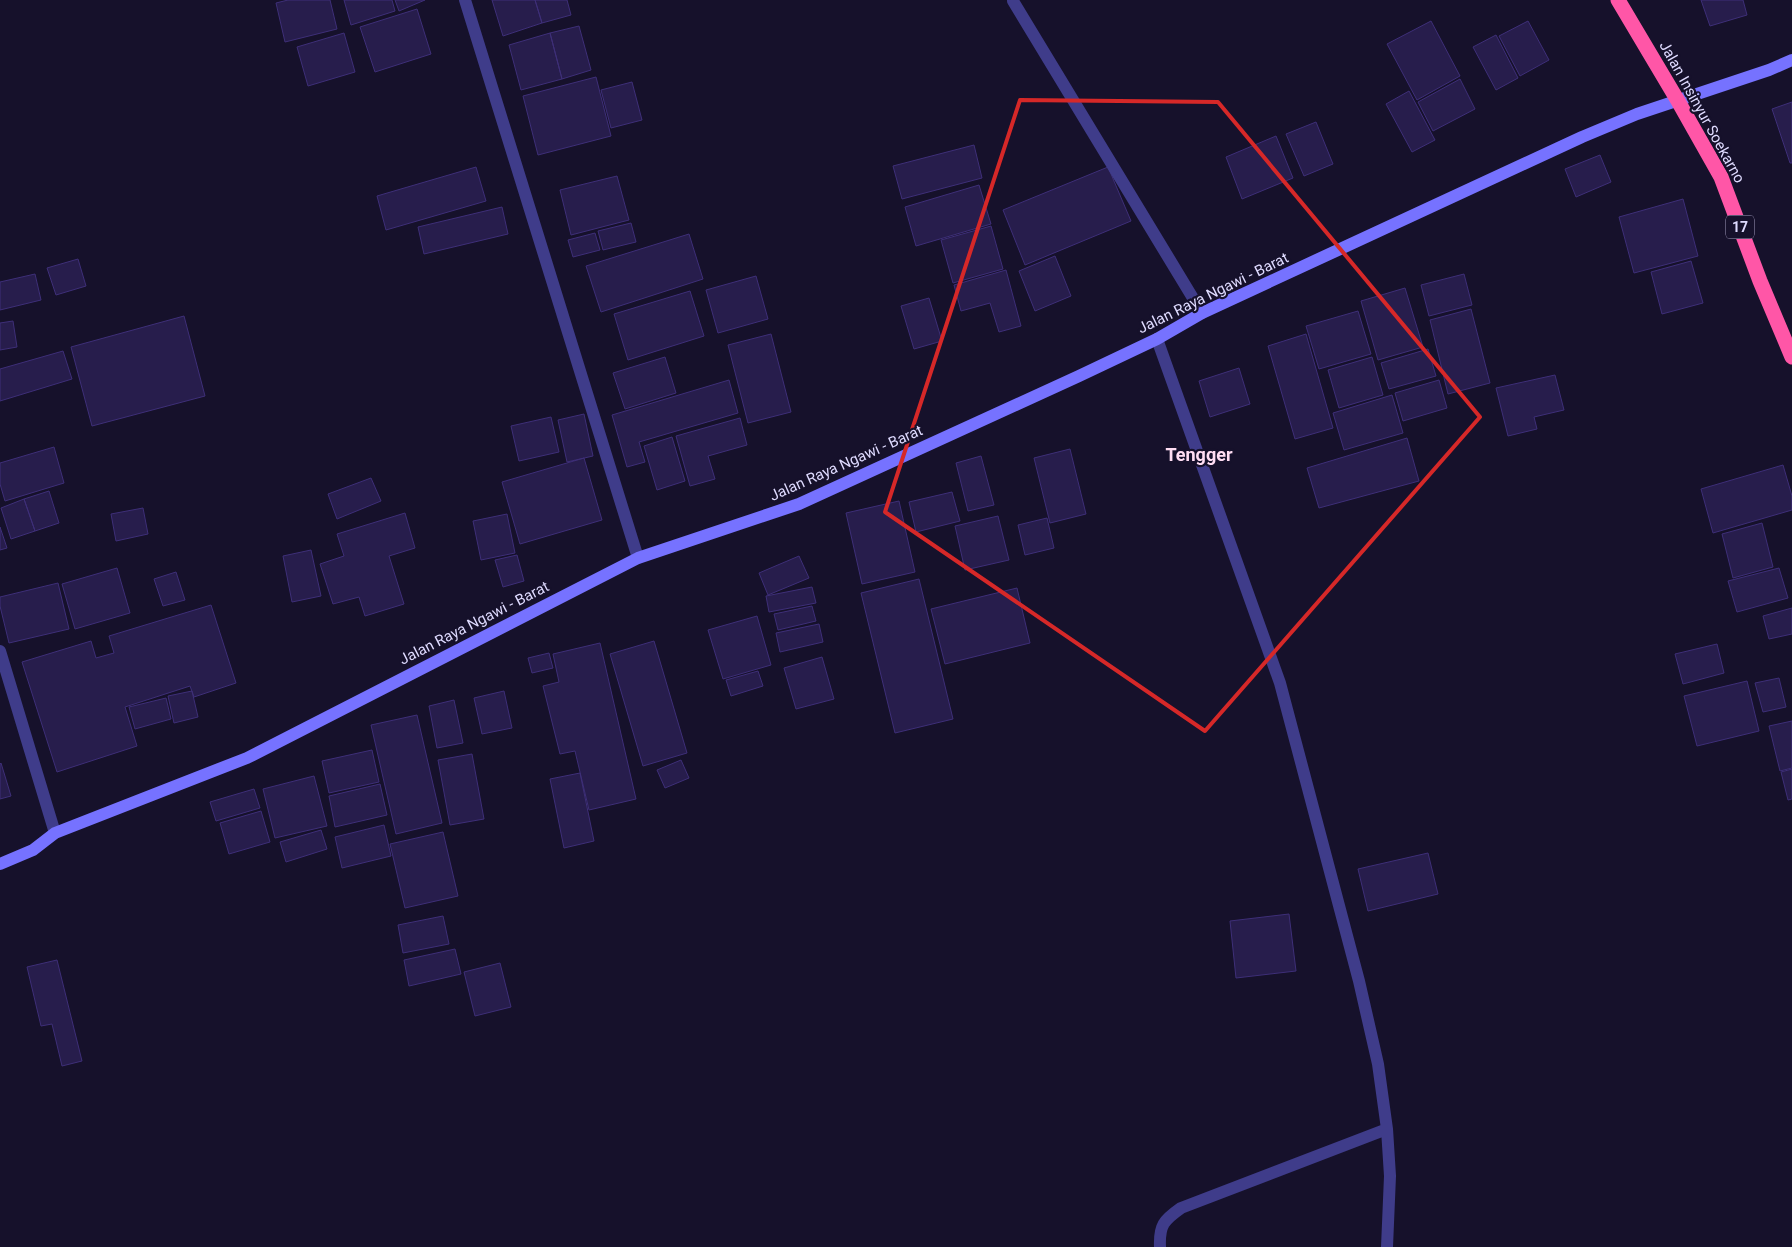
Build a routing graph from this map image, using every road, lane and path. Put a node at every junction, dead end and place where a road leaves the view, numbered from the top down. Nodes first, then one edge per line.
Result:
1 (464, 0) edge
2 (1618, 0) edge
3 (1013, 1) edge
4 (1792, 60) edge
5 (1678, 101) junction
6 (1202, 313) junction
7 (1157, 339) junction
8 (1792, 357) edge
9 (638, 558) junction
10 (0, 651) edge
11 (55, 833) junction
12 (0, 864) edge
13 (1387, 1129) junction
14 (1160, 1247) edge
15 (1387, 1247) edge

1 - 9 street
2 - 5 highway, Jalan Insinyur Soekarno / 17
3 - 6 street
4 - 5 main road, Jalan Raya Ngawi - Barat
5 - 6 main road, Jalan Raya Ngawi - Barat
5 - 8 highway, Jalan Insinyur Soekarno / 17
6 - 7 main road, Jalan Raya Ngawi - Barat
7 - 9 main road, Jalan Raya Ngawi - Barat
7 - 13 street
9 - 11 main road, Jalan Raya Ngawi - Barat
10 - 11 street
11 - 12 main road, Jalan Raya Ngawi - Barat
13 - 14 street
13 - 15 street

